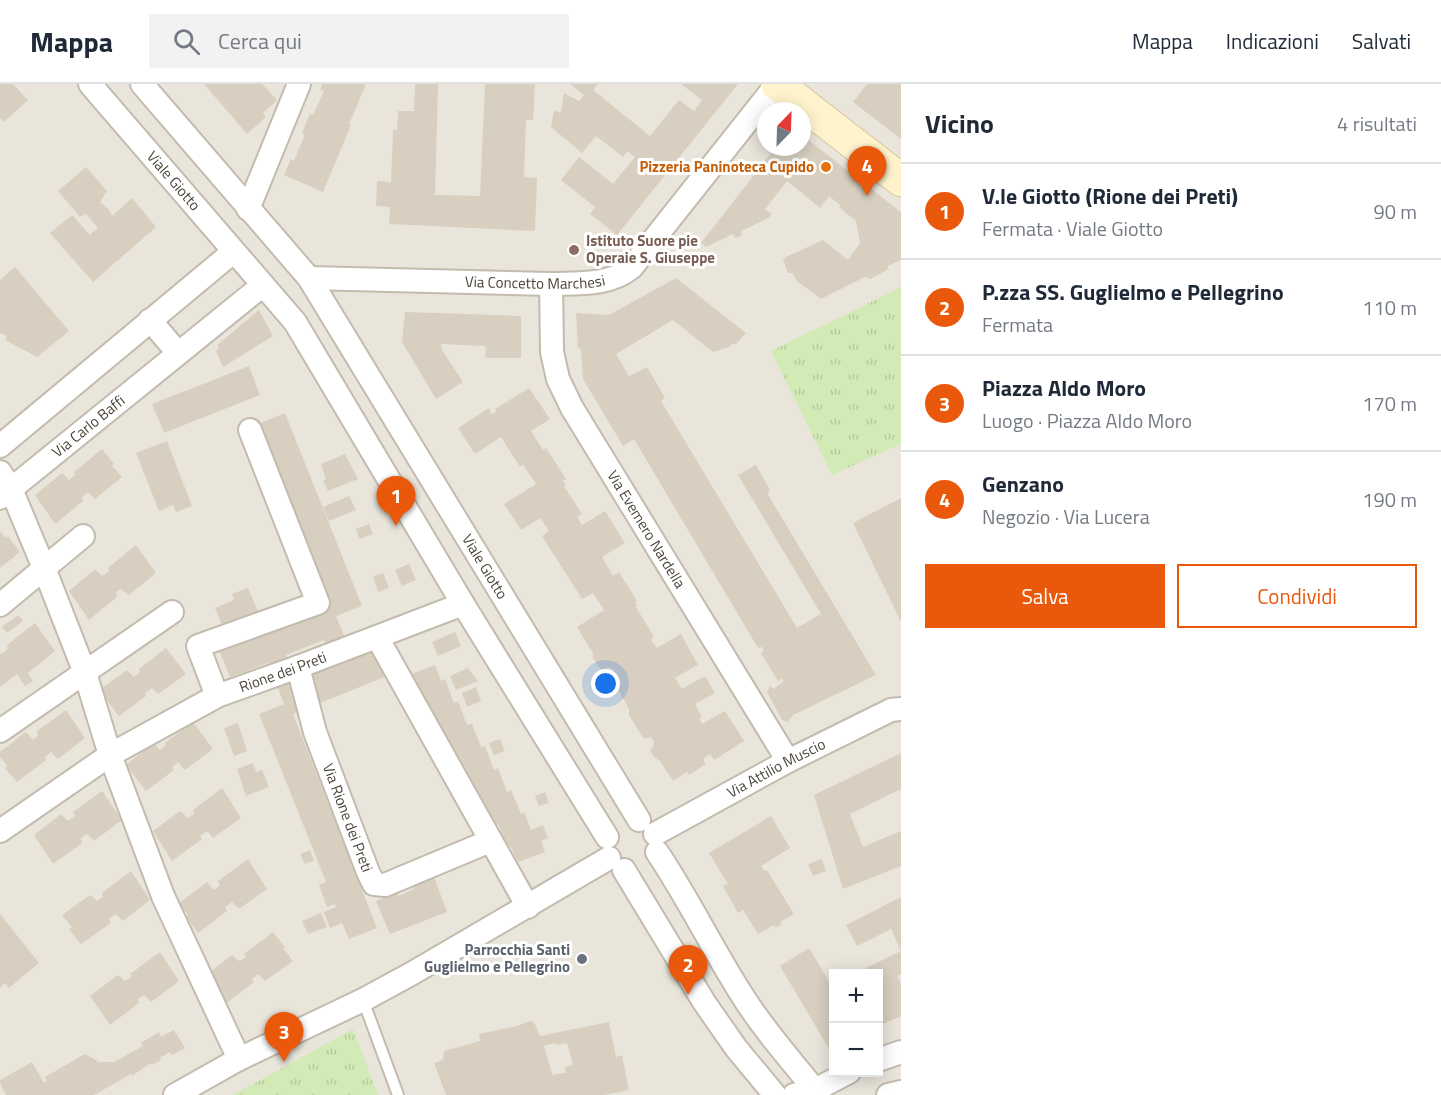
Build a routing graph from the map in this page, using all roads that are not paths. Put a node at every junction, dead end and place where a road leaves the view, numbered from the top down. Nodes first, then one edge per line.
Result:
1 (90, 84) edge
2 (142, 84) edge
3 (299, 84) edge
4 (777, 84) edge
5 (901, 180) edge
6 (248, 209) junction
7 (233, 252) junction
8 (309, 278) junction
9 (551, 284) junction
10 (263, 285) junction
11 (330, 313) junction
12 (150, 320) junction
13 (302, 332) junction
14 (178, 353) junction
15 (250, 430) dead end
16 (0, 446) edge
17 (4, 486) edge
18 (83, 536) dead end
19 (44, 568) junction
20 (463, 604) junction
21 (0, 605) edge
22 (172, 612) dead end
23 (377, 637) junction
24 (298, 668) junction
25 (85, 673) junction
26 (217, 696) junction
27 (901, 708) edge
28 (0, 731) edge
29 (110, 755) junction
30 (788, 761) junction
31 (0, 831) edge
32 (650, 835) junction
33 (490, 841) junction
34 (613, 855) junction
35 (528, 907) junction
36 (363, 1000) junction
37 (901, 1052) edge
38 (239, 1059) junction
39 (883, 1059) edge
40 (838, 1077) edge
41 (901, 1092) edge
42 (804, 1093) edge
43 (175, 1095) edge
44 (398, 1095) edge
45 (776, 1095) edge
46 (845, 1095) edge
47 (888, 1095) edge

1 - 7 street, Viale Giotto
2 - 6 street, Viale Giotto
3 - 6 street
4 - 5 street
4 - 9 street, Via Concetto Marchesi
6 - 8 street, Viale Giotto
7 - 10 street, Viale Giotto
7 - 12 street
8 - 9 street, Via Concetto Marchesi
8 - 11 street, Viale Giotto
9 - 30 street, Via Evemero Nardella
10 - 13 street, Viale Giotto
10 - 14 street, Via Carlo Baffi
11 - 13 street
11 - 32 street, Viale Giotto
12 - 14 street
12 - 16 street
13 - 20 street, Viale Giotto
14 - 17 street, Via Carlo Baffi
15 - 26 street
17 - 19 street
18 - 19 street
19 - 21 street
19 - 25 street
20 - 23 street, Rione dei Preti
20 - 34 street, Viale Giotto
22 - 25 street
23 - 24 street, Rione dei Preti
23 - 33 street
24 - 26 street, Rione dei Preti
24 - 33 street, Via Rione dei Preti
25 - 28 street
25 - 29 street
26 - 29 street, Rione dei Preti
27 - 30 street, Via Attilio Muscio
29 - 31 street, Rione dei Preti
29 - 38 street
30 - 32 street, Via Attilio Muscio
32 - 34 street
32 - 34 street
32 - 42 street, Viale Giotto
33 - 35 street
34 - 35 street
34 - 45 street, Viale Giotto
35 - 36 street
36 - 38 street
36 - 44 lane
37 - 39 street
38 - 43 street
40 - 42 street
41 - 47 street
42 - 46 street

